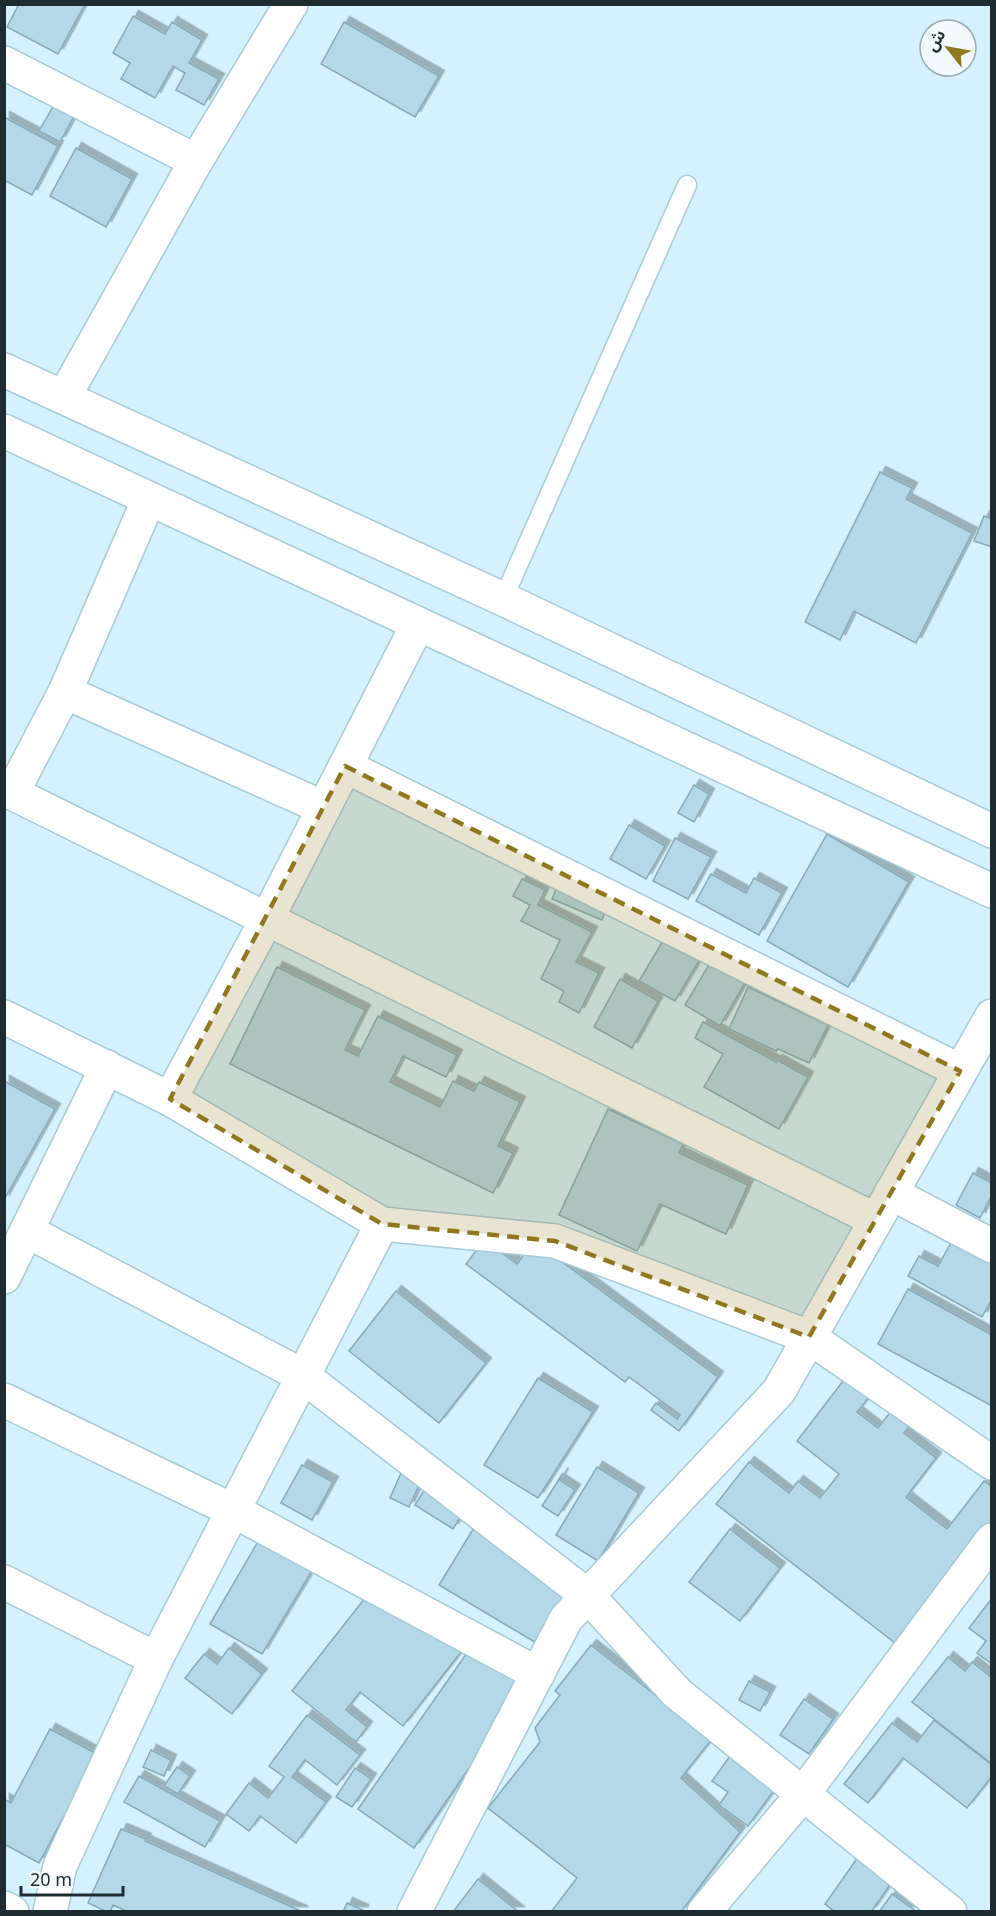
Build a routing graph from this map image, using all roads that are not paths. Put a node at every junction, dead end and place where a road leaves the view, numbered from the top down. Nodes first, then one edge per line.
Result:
1 (291, 4) edge
2 (4, 63) edge
3 (196, 161) junction
4 (687, 185) dead end
5 (4, 370) edge
6 (64, 397) junction
7 (4, 431) edge
8 (150, 499) junction
9 (502, 599) junction
10 (418, 624) junction
11 (65, 692) junction
12 (345, 766) junction
13 (8, 791) edge
14 (324, 808) junction
15 (992, 831) edge
16 (992, 891) edge
17 (267, 919) junction
18 (992, 1016) edge
19 (4, 1017) edge
20 (107, 1067) junction
21 (960, 1071) junction
22 (170, 1100) junction
23 (884, 1206) junction
24 (382, 1224) junction
25 (27, 1231) junction
26 (992, 1246) edge
27 (4, 1277) edge
28 (809, 1337) junction
29 (303, 1376) junction
30 (4, 1400) edge
31 (992, 1463) edge
32 (234, 1511) junction
33 (992, 1540) edge
34 (4, 1582) edge
35 (588, 1596) junction
36 (156, 1659) junction
37 (538, 1674) junction
38 (803, 1794) junction
39 (4, 1908) edge
40 (12, 1911) edge
41 (50, 1911) edge
42 (414, 1911) edge
43 (704, 1911) edge
44 (950, 1911) edge

1 - 3 street
2 - 3 street
3 - 6 street
4 - 9 lane
5 - 6 street
6 - 9 street
7 - 8 street
8 - 10 street
8 - 11 street
9 - 15 street
10 - 12 street
10 - 16 street
11 - 13 street
11 - 14 street
12 - 14 street
12 - 21 street
13 - 17 street
14 - 17 street
17 - 22 street
17 - 23 street
18 - 21 street
19 - 20 street
20 - 22 street
20 - 25 street
21 - 23 street
22 - 24 street
23 - 26 street
23 - 28 street
24 - 28 street
24 - 29 street
25 - 27 street
25 - 29 street
28 - 31 street
28 - 35 street
29 - 32 street
29 - 35 street
30 - 32 street
32 - 36 street
32 - 37 street
33 - 38 street
34 - 36 street
35 - 37 street
35 - 38 street
36 - 41 street
37 - 42 street
38 - 43 street
38 - 44 street
39 - 40 street

